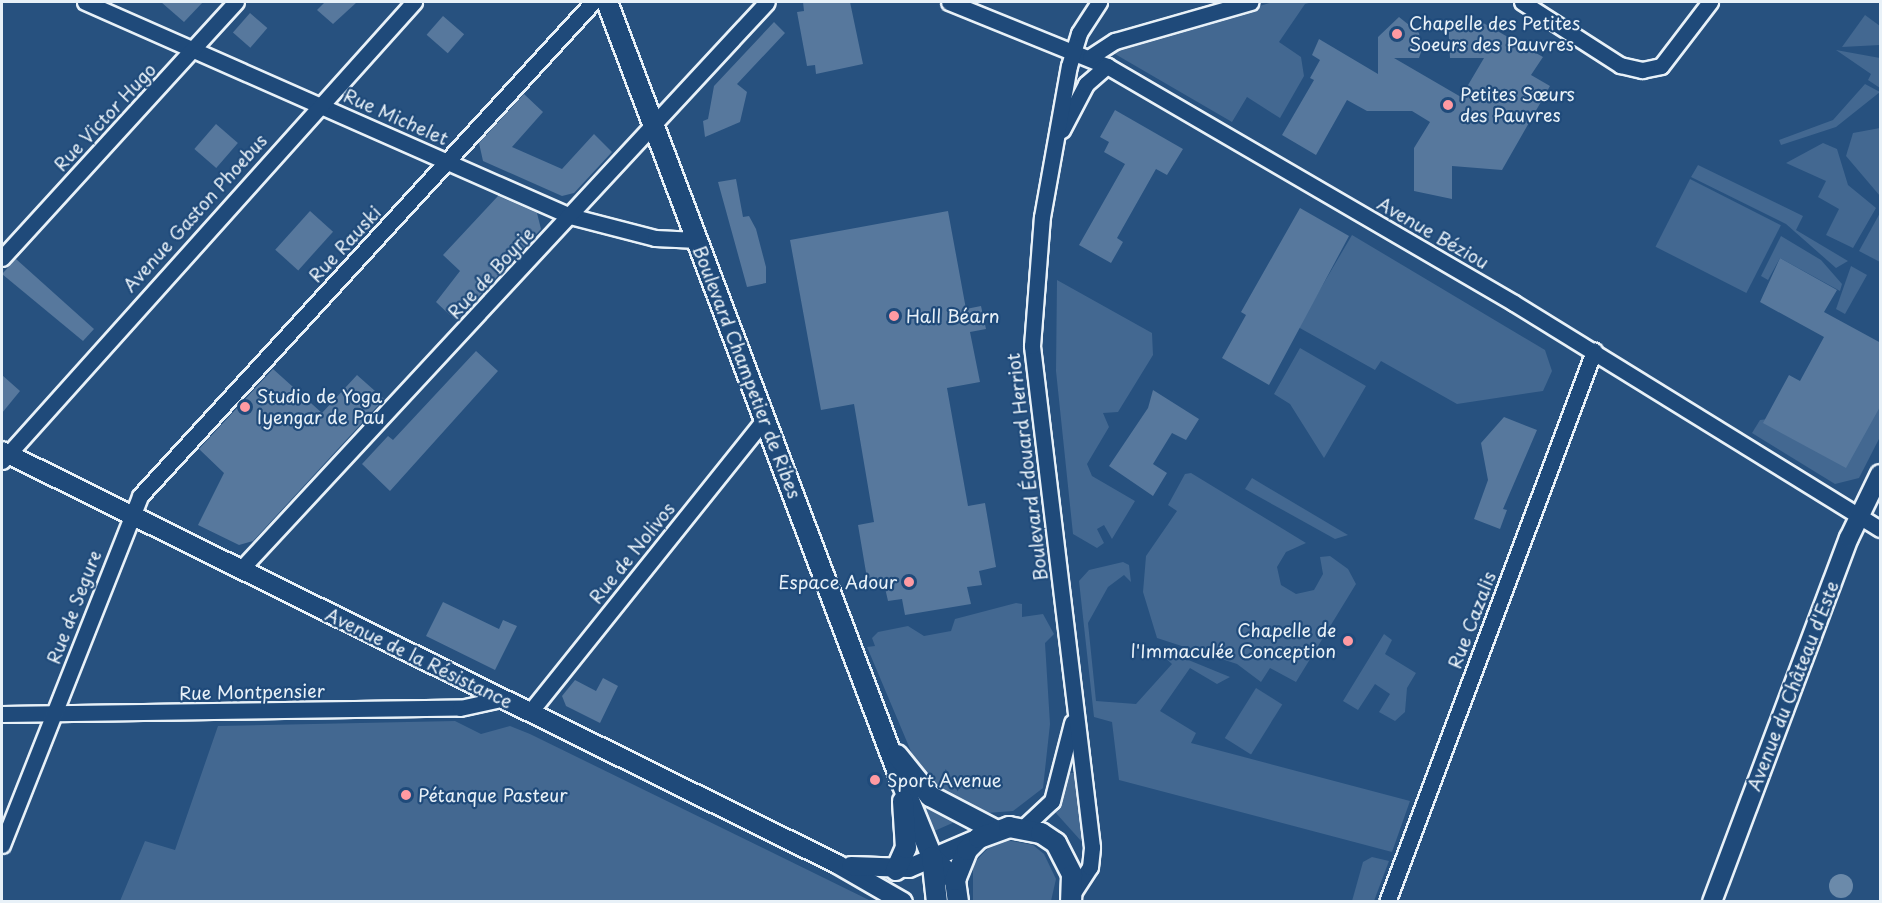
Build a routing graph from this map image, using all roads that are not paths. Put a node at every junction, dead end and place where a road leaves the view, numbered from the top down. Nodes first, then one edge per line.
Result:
1 (85, 2) edge
2 (236, 2) edge
3 (414, 2) edge
4 (593, 2) edge
5 (608, 2) edge
6 (767, 2) edge
7 (949, 2) edge
8 (1100, 2) edge
9 (1251, 2) edge
10 (1521, 2) edge
11 (1710, 2) edge
12 (192, 50) junction
13 (1073, 50) junction
14 (1090, 57) junction
15 (1107, 66) junction
16 (320, 104) junction
17 (655, 125) junction
18 (1055, 144) junction
19 (447, 161) junction
20 (570, 216) junction
21 (698, 240) junction
22 (2, 258) edge
23 (1594, 351) junction
24 (765, 418) junction
25 (3, 455) edge
26 (1881, 474) edge
27 (131, 515) junction
28 (1859, 516) junction
29 (1881, 529) edge
30 (241, 569) junction
31 (501, 699) junction
32 (530, 712) junction
33 (53, 713) junction
34 (2, 714) edge
35 (1075, 714) junction
36 (887, 742) junction
37 (902, 783) junction
38 (1024, 827) junction
39 (987, 834) junction
40 (2, 845) edge
41 (932, 857) junction
42 (837, 864) junction
43 (896, 870) junction
44 (954, 892) edge
45 (1074, 899) edge
46 (903, 902) edge
47 (937, 902) edge
48 (1387, 902) edge
49 (1712, 902) edge

1 - 12 street, Rue Michelet
2 - 12 street, Rue Victor Hugo
3 - 16 street, Avenue Gaston Phoebus
4 - 19 street, Rue Rauski
5 - 17 main road, Boulevard Champetier de Ribes
6 - 17 street, Rue de Boyrie
7 - 13 street, Avenue Béziou
8 - 13 street, Boulevard Édouard Herriot
9 - 14 street
10 - 11 street
12 - 16 street, Rue Michelet
12 - 22 street, Rue Victor Hugo
13 - 14 street, Avenue Béziou
13 - 18 street, Boulevard Édouard Herriot
14 - 15 street, Avenue Béziou
15 - 18 street, Boulevard Édouard Herriot
15 - 23 street, Avenue Béziou
16 - 19 street, Rue Michelet
16 - 25 street, Avenue Gaston Phoebus
17 - 20 street, Rue de Boyrie
17 - 21 main road, Boulevard Champetier de Ribes
18 - 35 street, Boulevard Édouard Herriot
19 - 20 street, Rue Michelet
19 - 27 street, Rue Rauski
20 - 21 street, Rue Michelet
20 - 30 street, Rue de Boyrie
21 - 24 main road, Boulevard Champetier de Ribes
23 - 28 street, Avenue Béziou
23 - 48 street, Rue Cazalis
24 - 32 street, Rue de Nolivos
24 - 36 main road, Boulevard Champetier de Ribes
25 - 27 street, Avenue de la Résistance
26 - 28 street, Avenue du Château d'Este
27 - 30 street, Avenue de la Résistance
27 - 33 street, Rue de Segure
28 - 29 street, Avenue Béziou
28 - 49 street, Avenue du Château d'Este
30 - 31 street, Avenue de la Résistance
31 - 32 street, Avenue de la Résistance
31 - 33 street, Rue Montpensier
32 - 42 street, Avenue de la Résistance
33 - 34 street, Rue Montpensier
33 - 40 street, Rue de Segure
35 - 38 street, Boulevard Édouard Herriot
35 - 45 street, Boulevard Édouard Herriot
36 - 37 main road, Boulevard Champetier de Ribes
36 - 39 main road, Boulevard Champetier de Ribes
37 - 41 main road, Boulevard Champetier de Ribes
37 - 43 main road
38 - 39 main road
38 - 45 main road
39 - 41 street, Avenue de la Résistance
39 - 44 main road
41 - 43 street, Avenue de la Résistance
41 - 44 main road, Boulevard Champetier de Ribes
41 - 47 main road
42 - 43 street, Avenue de la Résistance
42 - 46 street, Avenue de la Résistance

